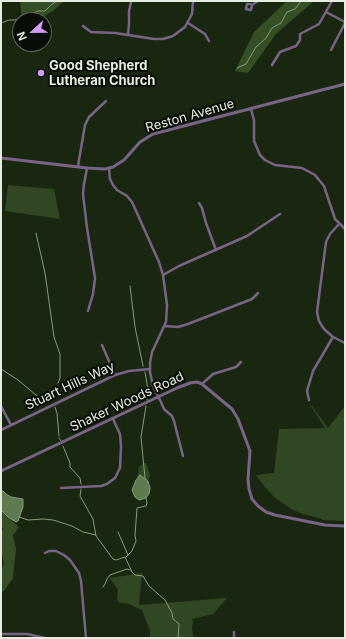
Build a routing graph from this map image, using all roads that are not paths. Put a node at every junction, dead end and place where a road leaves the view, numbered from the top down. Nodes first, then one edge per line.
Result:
1 (193, 1) edge
2 (258, 1) edge
3 (332, 1) edge
4 (131, 2) edge
5 (252, 6) dead end
6 (326, 12) junction
7 (188, 23) junction
8 (345, 23) edge
9 (83, 26) dead end
10 (128, 34) junction
11 (209, 41) dead end
12 (331, 50) dead end
13 (272, 66) dead end
14 (345, 84) edge
15 (106, 101) dead end
16 (251, 109) junction
17 (1, 158) edge
18 (78, 166) junction
19 (87, 168) junction
20 (109, 168) junction
21 (199, 203) dead end
22 (280, 214) dead end
23 (339, 224) junction
24 (345, 229) edge
25 (216, 250) junction
26 (163, 275) junction
27 (258, 293) dead end
28 (88, 311) dead end
29 (165, 326) junction
30 (333, 337) junction
31 (345, 343) edge
32 (102, 345) dead end
33 (241, 362) dead end
34 (150, 369) junction
35 (115, 375) junction
36 (202, 384) junction
37 (158, 397) junction
38 (309, 400) dead end
39 (1, 406) edge
40 (112, 419) junction
41 (11, 425) junction
42 (1, 430) edge
43 (183, 456) dead end
44 (1, 471) edge
45 (61, 488) dead end
46 (345, 526) edge
47 (45, 553) dead end
48 (234, 632) dead end
49 (1, 634) edge
50 (27, 636) edge
51 (45, 638) edge
52 (86, 638) edge
53 (234, 638) edge

1 - 7 street
2 - 5 street
3 - 6 street
4 - 10 street
6 - 8 street
6 - 13 street
7 - 10 street
7 - 11 street
8 - 12 street
9 - 10 street
14 - 16 street, Reston Avenue
15 - 18 street
16 - 20 street, Reston Avenue
16 - 23 street
17 - 18 street
18 - 19 street
19 - 20 street
19 - 28 street
20 - 26 street
21 - 25 street
22 - 25 street
23 - 24 street
23 - 30 street
25 - 26 street
26 - 29 street
27 - 29 street
29 - 34 street
30 - 31 street
30 - 38 street
32 - 35 street
33 - 36 street
34 - 35 street, Stuart Hills Way
34 - 37 street
35 - 41 street, Stuart Hills Way
36 - 37 street, Shaker Woods Road
36 - 46 street, Shaker Woods Road
37 - 40 street, Shaker Woods Road
37 - 43 street
39 - 41 street
40 - 44 street, Shaker Woods Road
40 - 45 street
41 - 42 street, Stuart Hills Way
47 - 52 street
48 - 53 street
49 - 50 street
50 - 51 street

